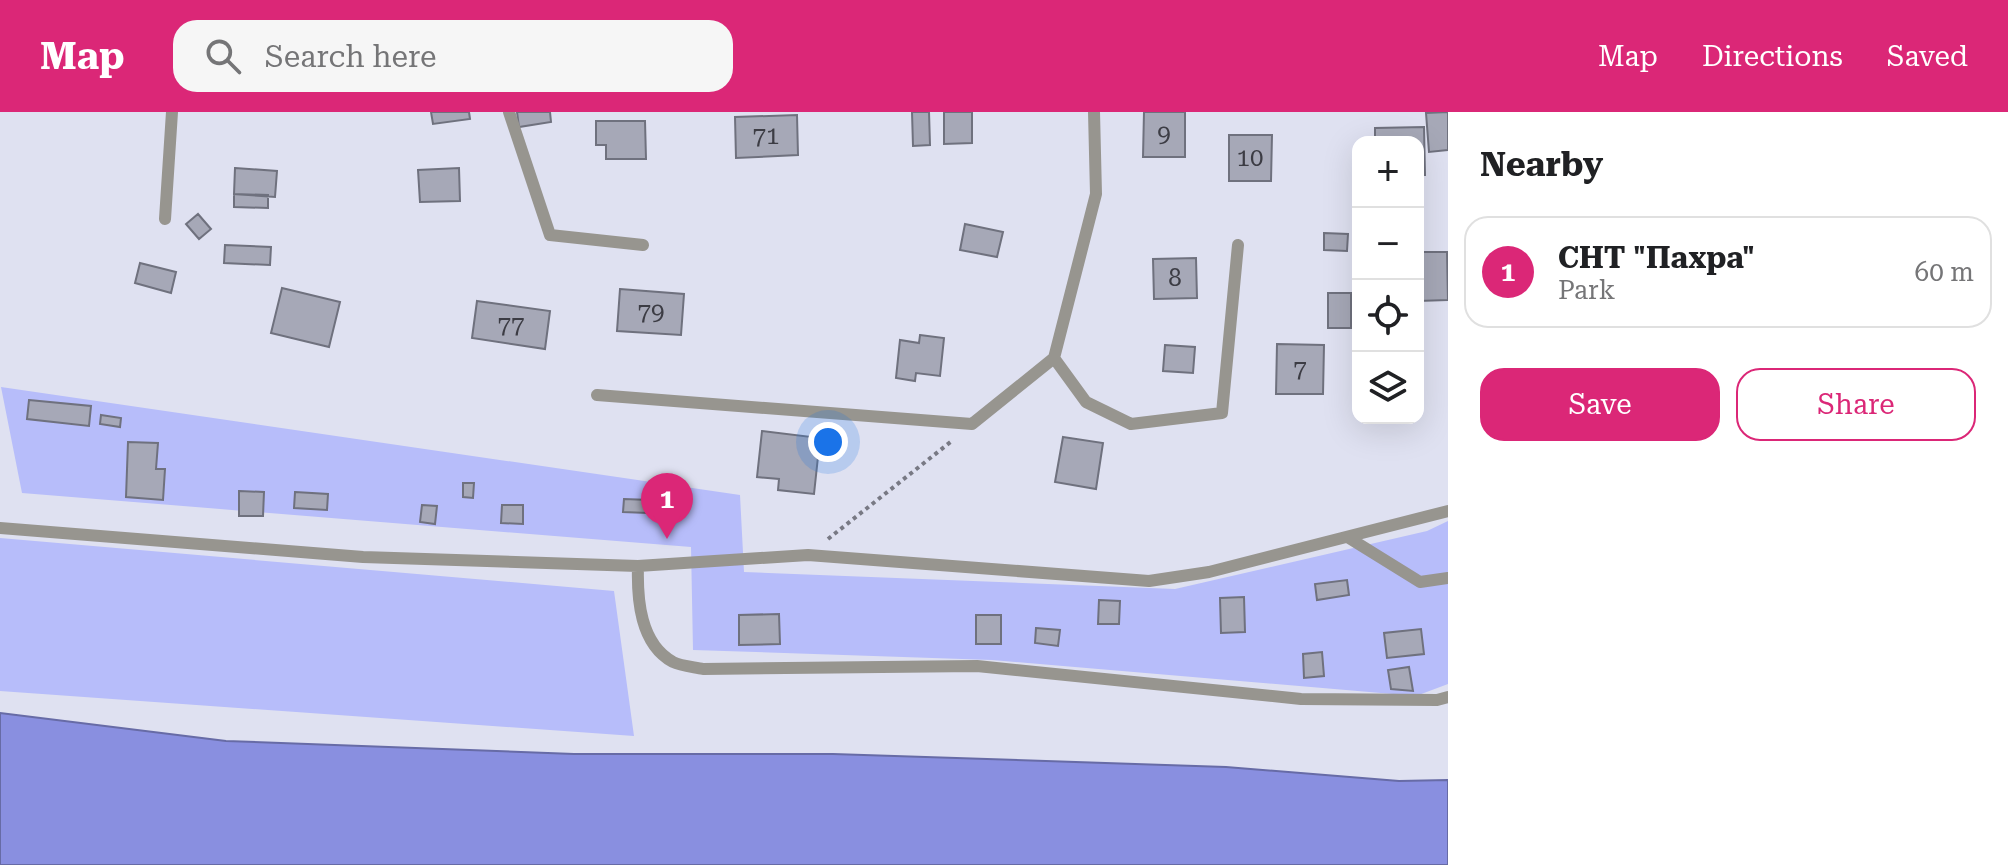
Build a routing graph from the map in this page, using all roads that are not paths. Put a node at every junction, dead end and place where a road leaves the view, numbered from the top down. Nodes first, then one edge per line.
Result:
1 (172, 112) edge
2 (509, 112) edge
3 (1094, 112) edge
4 (165, 219) dead end
5 (643, 245) dead end
6 (1238, 245) dead end
7 (1054, 358) junction
8 (597, 395) dead end
9 (1448, 511) edge
10 (0, 528) edge
11 (1349, 538) junction
12 (638, 566) junction
13 (1448, 578) edge
14 (1448, 697) edge

1 - 4 lane
2 - 5 lane
3 - 7 lane
6 - 7 lane
7 - 8 lane
9 - 11 lane
10 - 12 lane
11 - 12 lane
11 - 13 lane
12 - 14 lane

